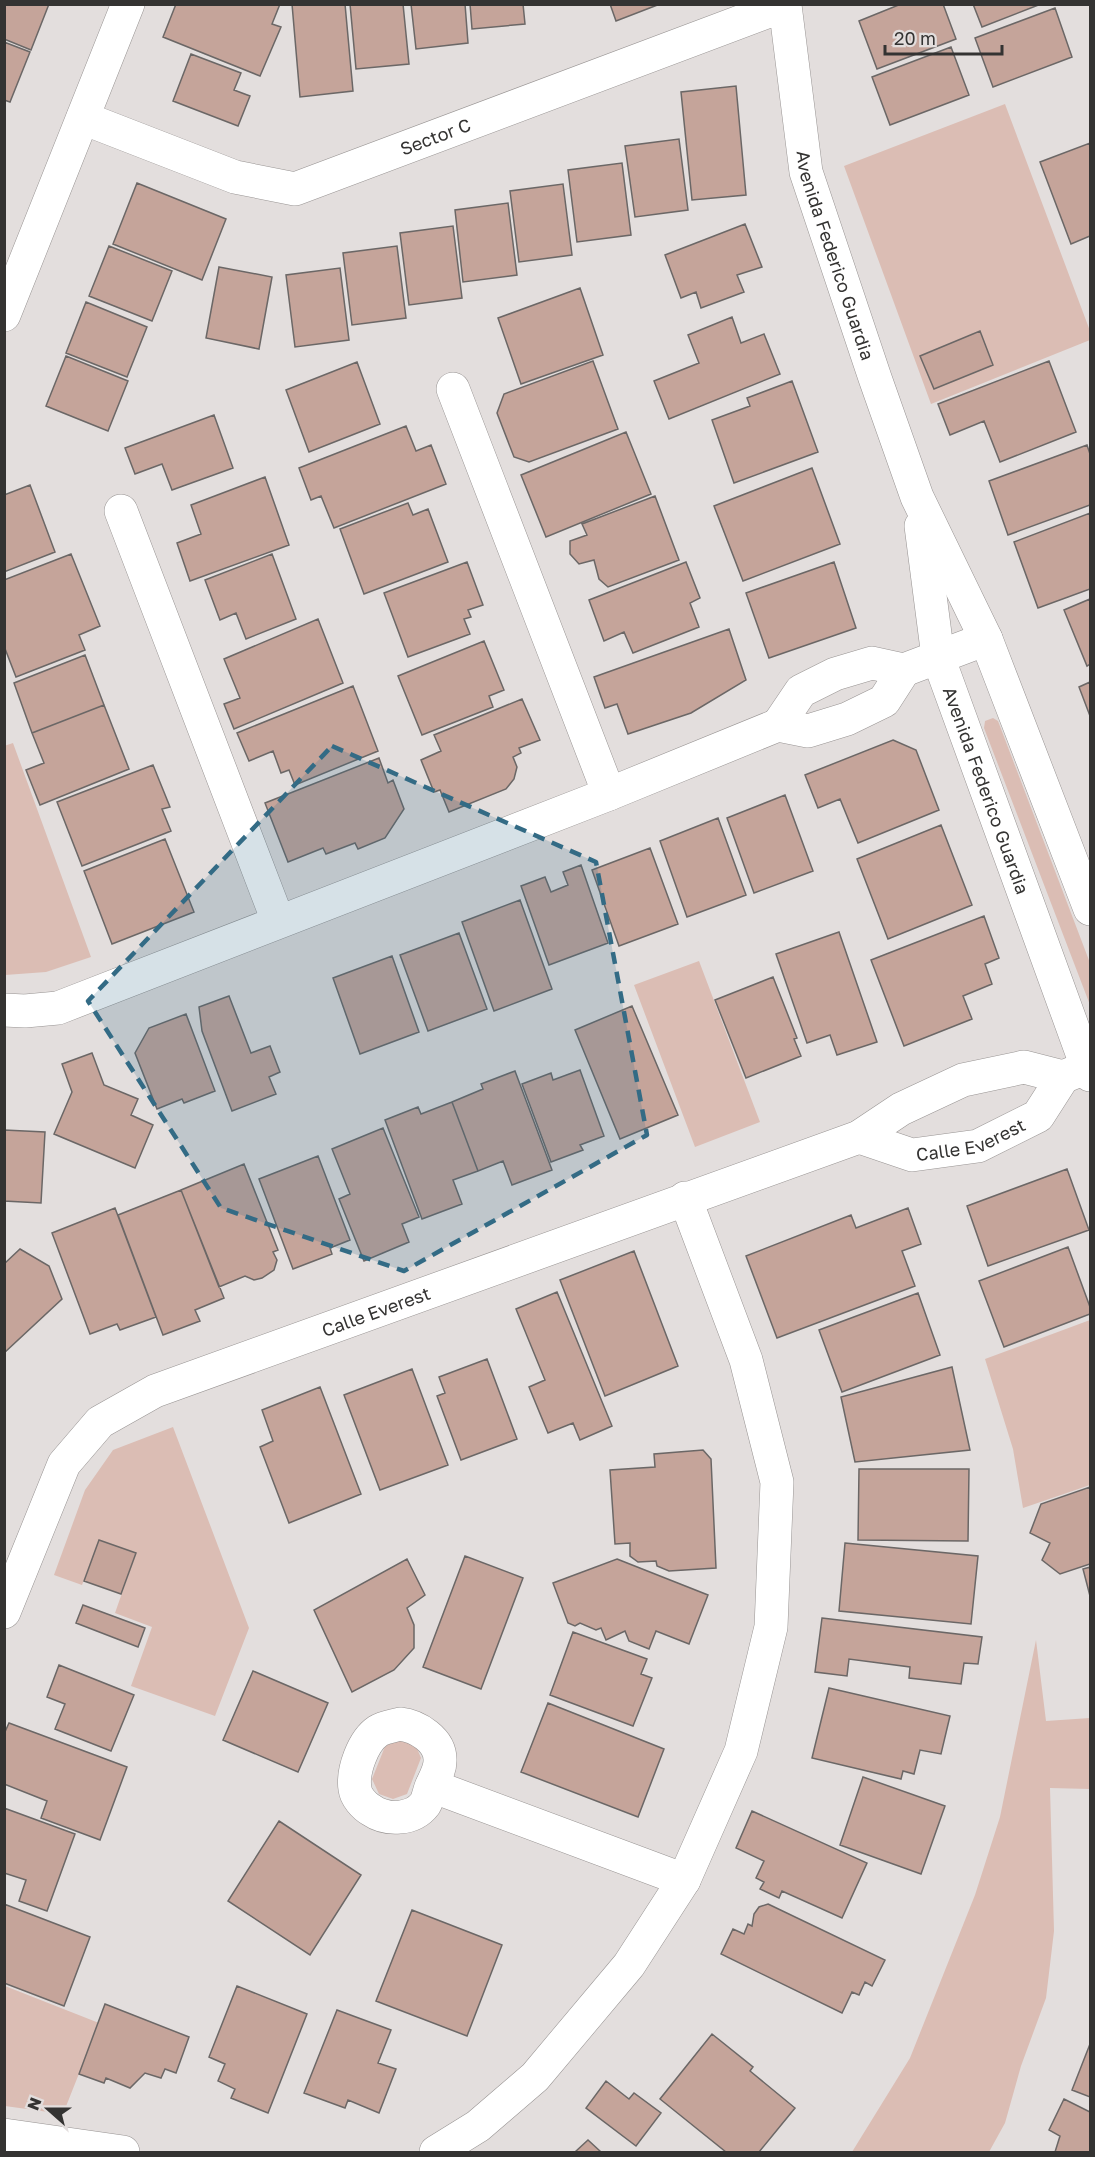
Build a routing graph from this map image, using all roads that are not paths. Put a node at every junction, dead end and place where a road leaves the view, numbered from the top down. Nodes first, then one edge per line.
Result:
1 (128, 4) edge
2 (785, 4) edge
3 (83, 118) junction
4 (4, 315) edge
5 (453, 389) dead end
6 (917, 497) junction
7 (121, 511) dead end
8 (986, 639) junction
9 (938, 657) junction
10 (904, 670) junction
11 (778, 724) junction
12 (609, 794) junction
13 (1090, 909) edge
14 (278, 921) junction
15 (4, 1010) edge
16 (1083, 1072) edge
17 (859, 1137) junction
18 (685, 1198) junction
19 (4, 1612) edge
20 (432, 1786) dead end
21 (684, 1880) junction
22 (4, 2135) edge
23 (123, 2152) edge
24 (436, 2152) edge

1 - 3 street
2 - 3 street, Sector C
2 - 6 street, Avenida Federico Guardia
3 - 4 street
5 - 12 street
6 - 8 street, Avenida Federico Guardia
6 - 9 street, Avenida Federico Guardia
7 - 14 street
8 - 9 street
8 - 13 street, Avenida Federico Guardia
9 - 10 street
9 - 16 street, Avenida Federico Guardia
10 - 11 street
10 - 11 street
11 - 12 street
12 - 14 street
14 - 15 street
16 - 17 street, Calle Everest
16 - 17 street, Calle Everest
17 - 18 street, Calle Everest
18 - 19 street, Calle Everest
18 - 21 street
20 - 21 street
21 - 24 street
22 - 23 street

